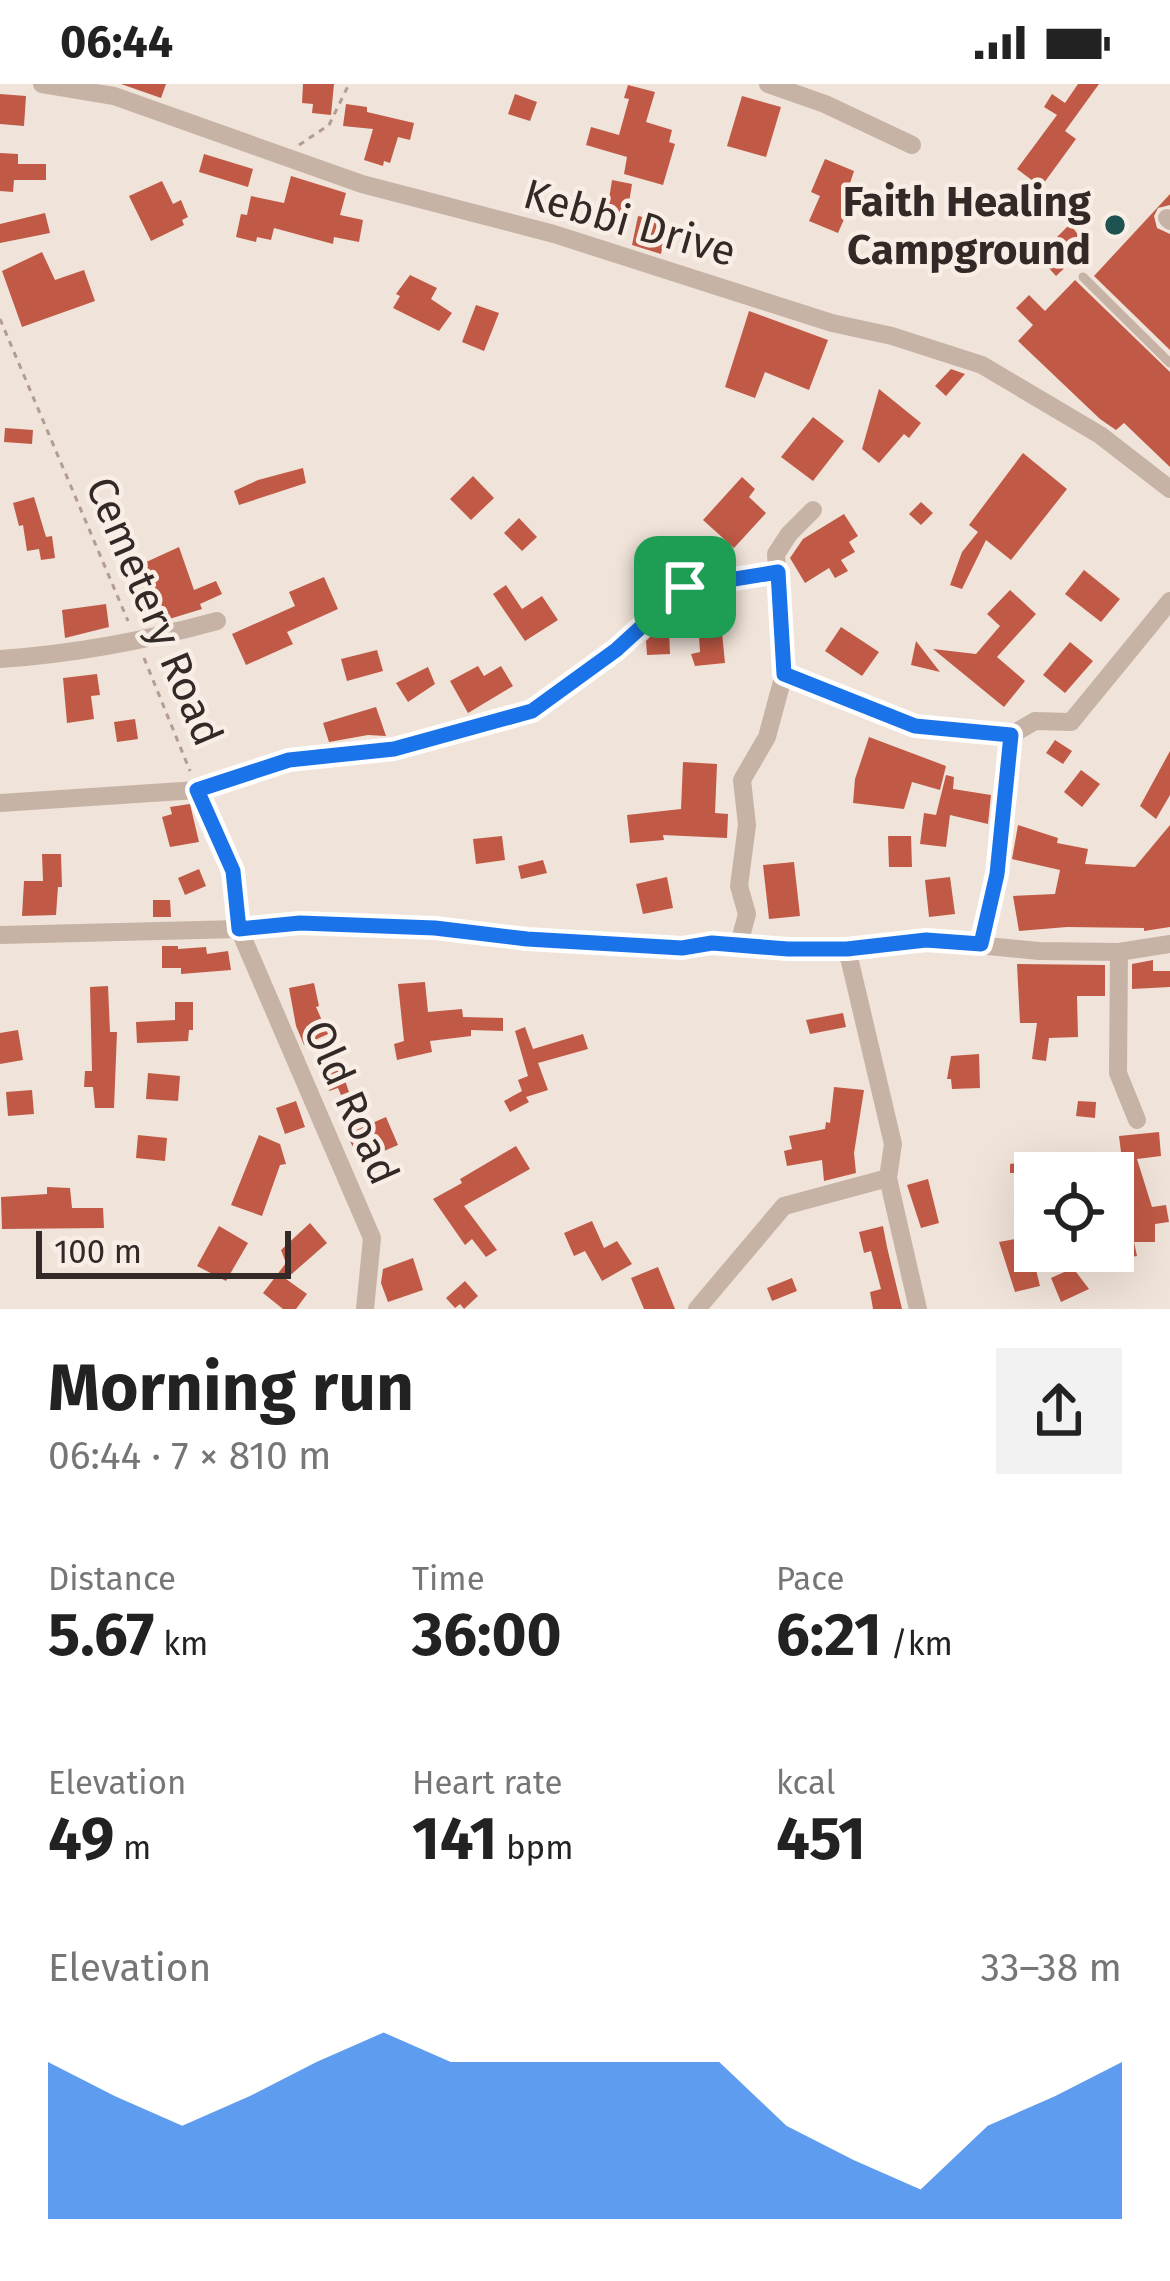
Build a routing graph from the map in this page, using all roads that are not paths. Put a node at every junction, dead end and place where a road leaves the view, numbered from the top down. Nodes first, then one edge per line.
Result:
1 (42, 84) edge
2 (768, 84) edge
3 (97, 88) edge
4 (912, 145) dead end
5 (1083, 277) dead end
6 (1170, 363) edge
7 (1170, 489) edge
8 (813, 510) dead end
9 (778, 572) junction
10 (1170, 601) edge
11 (217, 621) dead end
12 (0, 659) edge
13 (784, 674) junction
14 (1011, 735) junction
15 (0, 803) edge
16 (239, 929) junction
17 (0, 935) edge
18 (739, 944) junction
19 (981, 944) junction
20 (1170, 944) edge
21 (847, 949) junction
22 (1119, 952) junction
23 (1138, 1120) dead end
24 (888, 1178) junction
25 (365, 1309) edge
26 (697, 1309) edge
27 (917, 1309) edge

1 - 3 street, Kebbi Drive
2 - 4 street
3 - 7 street, Kebbi Drive
5 - 6 lane
8 - 9 street
9 - 13 street
9 - 15 street
10 - 14 street
11 - 12 street
13 - 14 street
13 - 18 street
14 - 19 street
16 - 17 street
16 - 18 street
16 - 25 street, Old Road
18 - 21 street
19 - 21 street
19 - 22 street
20 - 22 street
21 - 24 street
22 - 23 street
24 - 26 street
24 - 27 street

